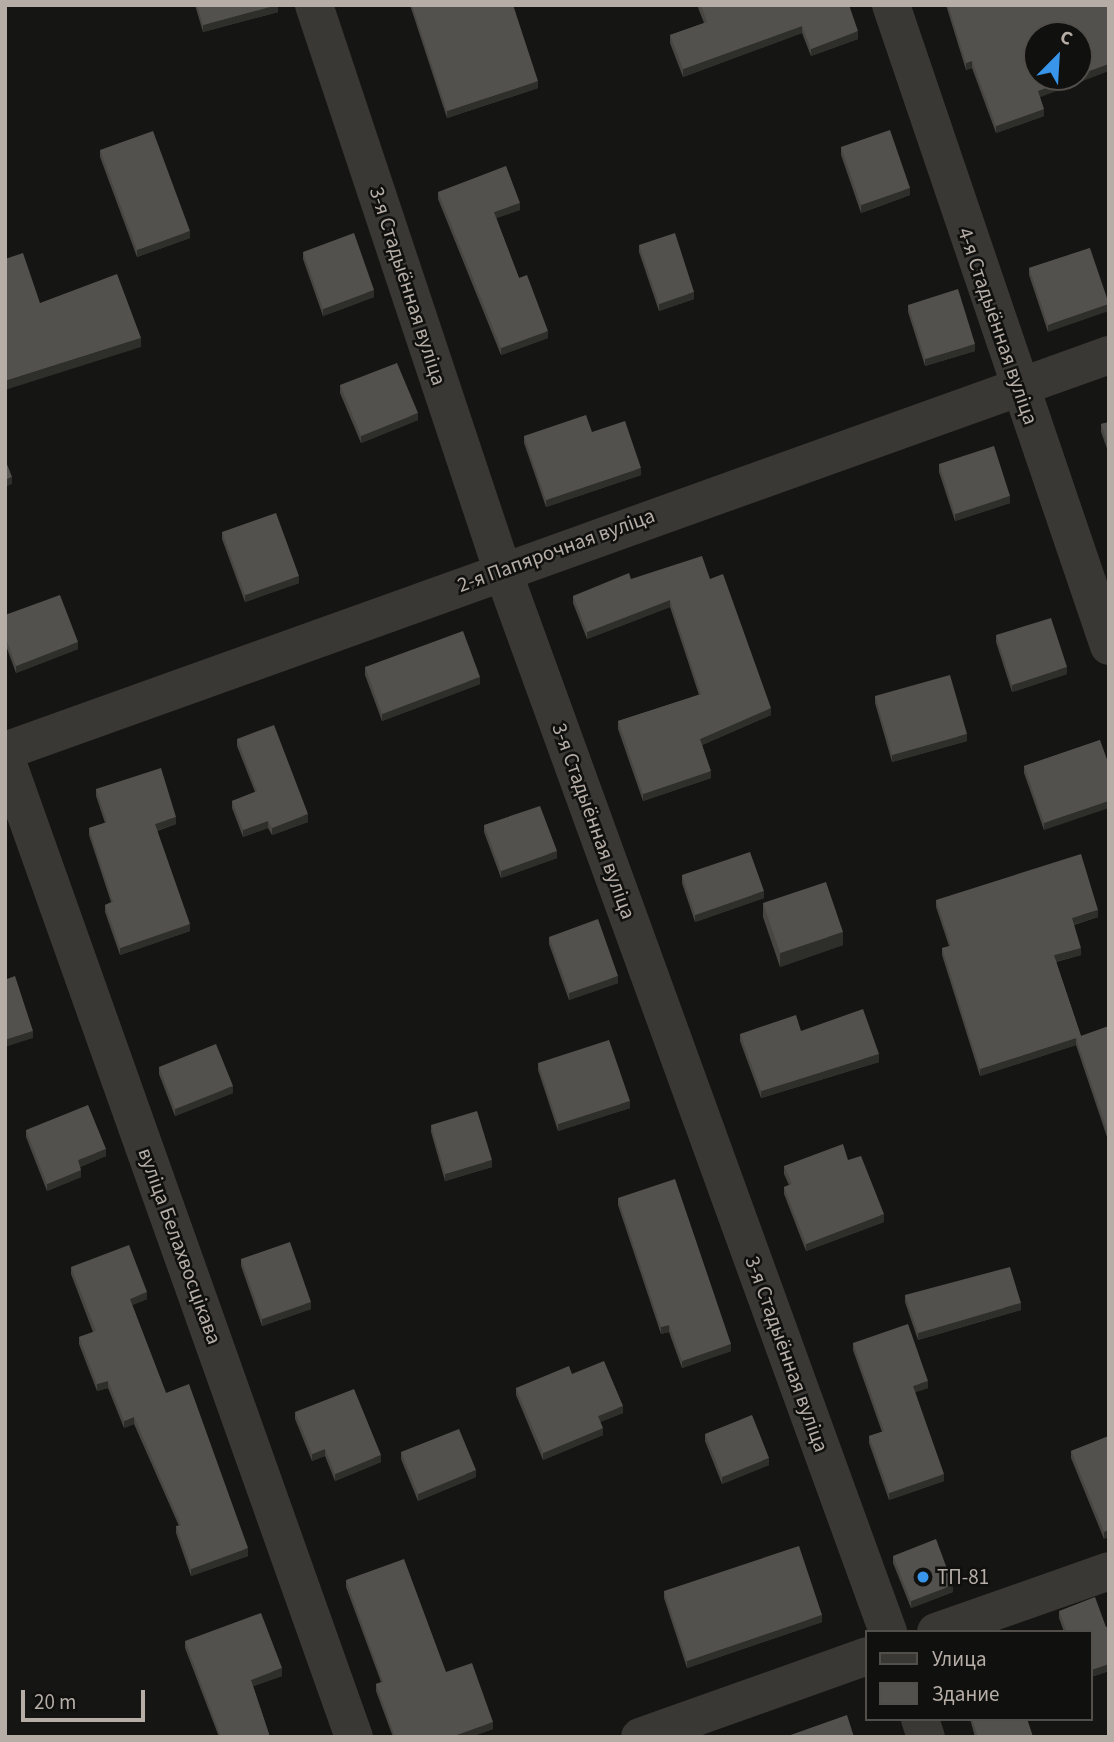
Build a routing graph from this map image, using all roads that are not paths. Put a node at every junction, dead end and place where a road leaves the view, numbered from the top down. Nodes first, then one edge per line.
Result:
1 (314, 5) edge
2 (891, 5) edge
3 (1109, 355) edge
4 (1017, 384) junction
5 (502, 569) junction
6 (1109, 646) edge
7 (5, 753) edge
8 (1109, 1571) edge
9 (887, 1630) edge
10 (942, 1630) edge
11 (866, 1656) edge
12 (354, 1737) edge
13 (640, 1737) edge

1 - 5 street, 3-я Стадыённая вуліца
2 - 4 street, 4-я Стадыённая вуліца
3 - 4 street, 2-я Папярочная вуліца
4 - 5 street, 2-я Папярочная вуліца
4 - 6 street, 4-я Стадыённая вуліца
5 - 7 street, 2-я Папярочная вуліца
5 - 9 street, 3-я Стадыённая вуліца
7 - 12 street, вуліца Белахвосцікава
8 - 10 street
11 - 13 street

